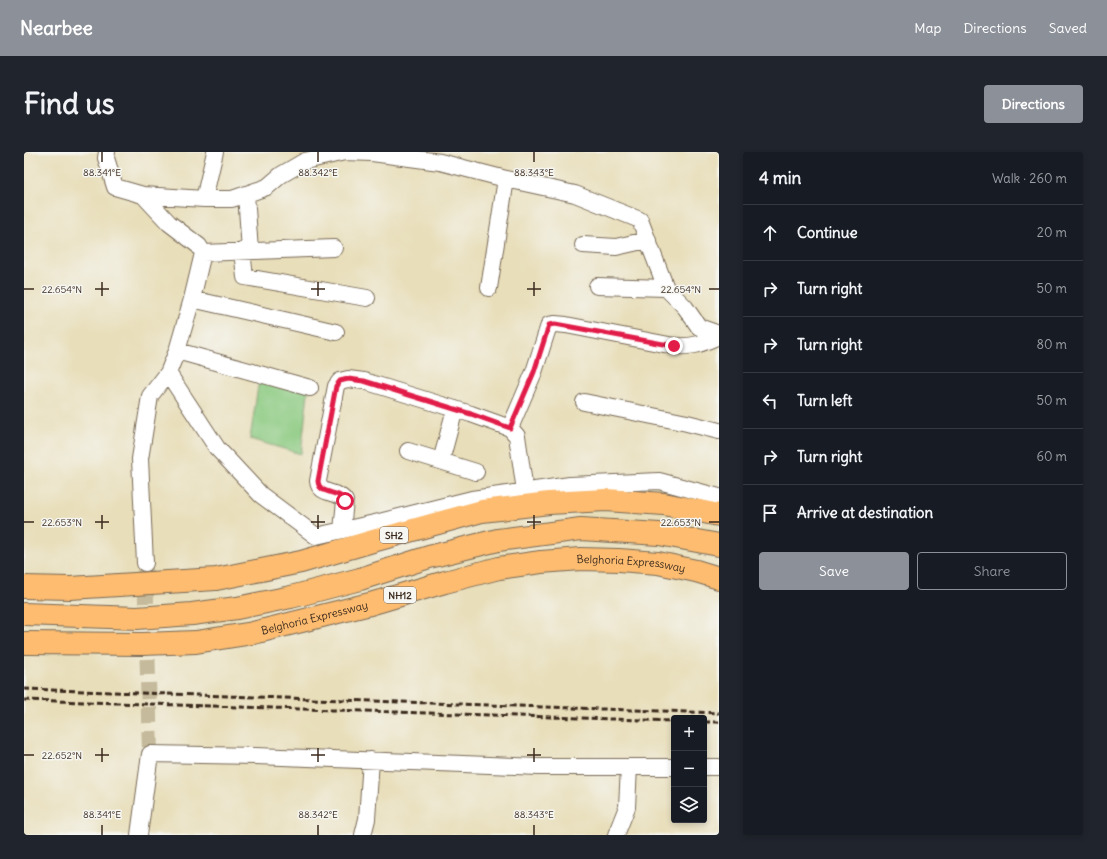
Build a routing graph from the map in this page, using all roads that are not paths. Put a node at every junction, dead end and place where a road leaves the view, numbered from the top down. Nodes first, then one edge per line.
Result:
1 (107, 152) edge
2 (215, 152) edge
3 (506, 179) junction
4 (246, 194) junction
5 (143, 195) junction
6 (204, 198) junction
7 (647, 240) junction
8 (583, 245) dead end
9 (334, 248) dead end
10 (246, 251) junction
11 (203, 253) junction
12 (597, 286) dead end
13 (489, 288) dead end
14 (666, 288) junction
15 (367, 298) dead end
16 (192, 299) junction
17 (336, 332) dead end
18 (719, 335) edge
19 (177, 351) junction
20 (168, 373) junction
21 (310, 388) dead end
22 (584, 402) dead end
23 (455, 409) junction
24 (510, 428) junction
25 (719, 431) edge
26 (408, 451) dead end
27 (441, 461) junction
28 (476, 472) dead end
29 (525, 491) junction
30 (719, 497) edge
31 (719, 515) edge
32 (342, 530) junction
33 (719, 546) edge
34 (145, 563) tunnel mouth
35 (719, 578) edge
36 (24, 587) edge
37 (24, 614) edge
38 (24, 643) edge
39 (371, 760) junction
40 (630, 767) junction
41 (671, 767) edge
42 (707, 767) edge
43 (719, 768) edge
44 (139, 835) edge
45 (363, 835) edge
46 (616, 835) edge

1 - 5 street
2 - 6 street
3 - 4 street
3 - 7 street
3 - 13 street
4 - 6 street
4 - 10 street
5 - 6 street
5 - 11 street
7 - 8 street
7 - 14 street
9 - 10 street
10 - 11 street
10 - 15 street
11 - 16 street
12 - 14 street
14 - 18 street
16 - 17 street
16 - 19 street
18 - 24 street
19 - 20 street
19 - 21 street
20 - 32 street
20 - 34 street
22 - 25 street
23 - 24 street
23 - 27 street
23 - 32 street
24 - 29 street
26 - 27 street
27 - 28 street
29 - 30 street
29 - 32 street
31 - 36 main road, SH2
33 - 37 main road, NH12
35 - 38 main road, Belghoria Expressway / NH12
39 - 40 street
39 - 44 street
39 - 45 street
40 - 41 street
40 - 46 street
42 - 43 street

